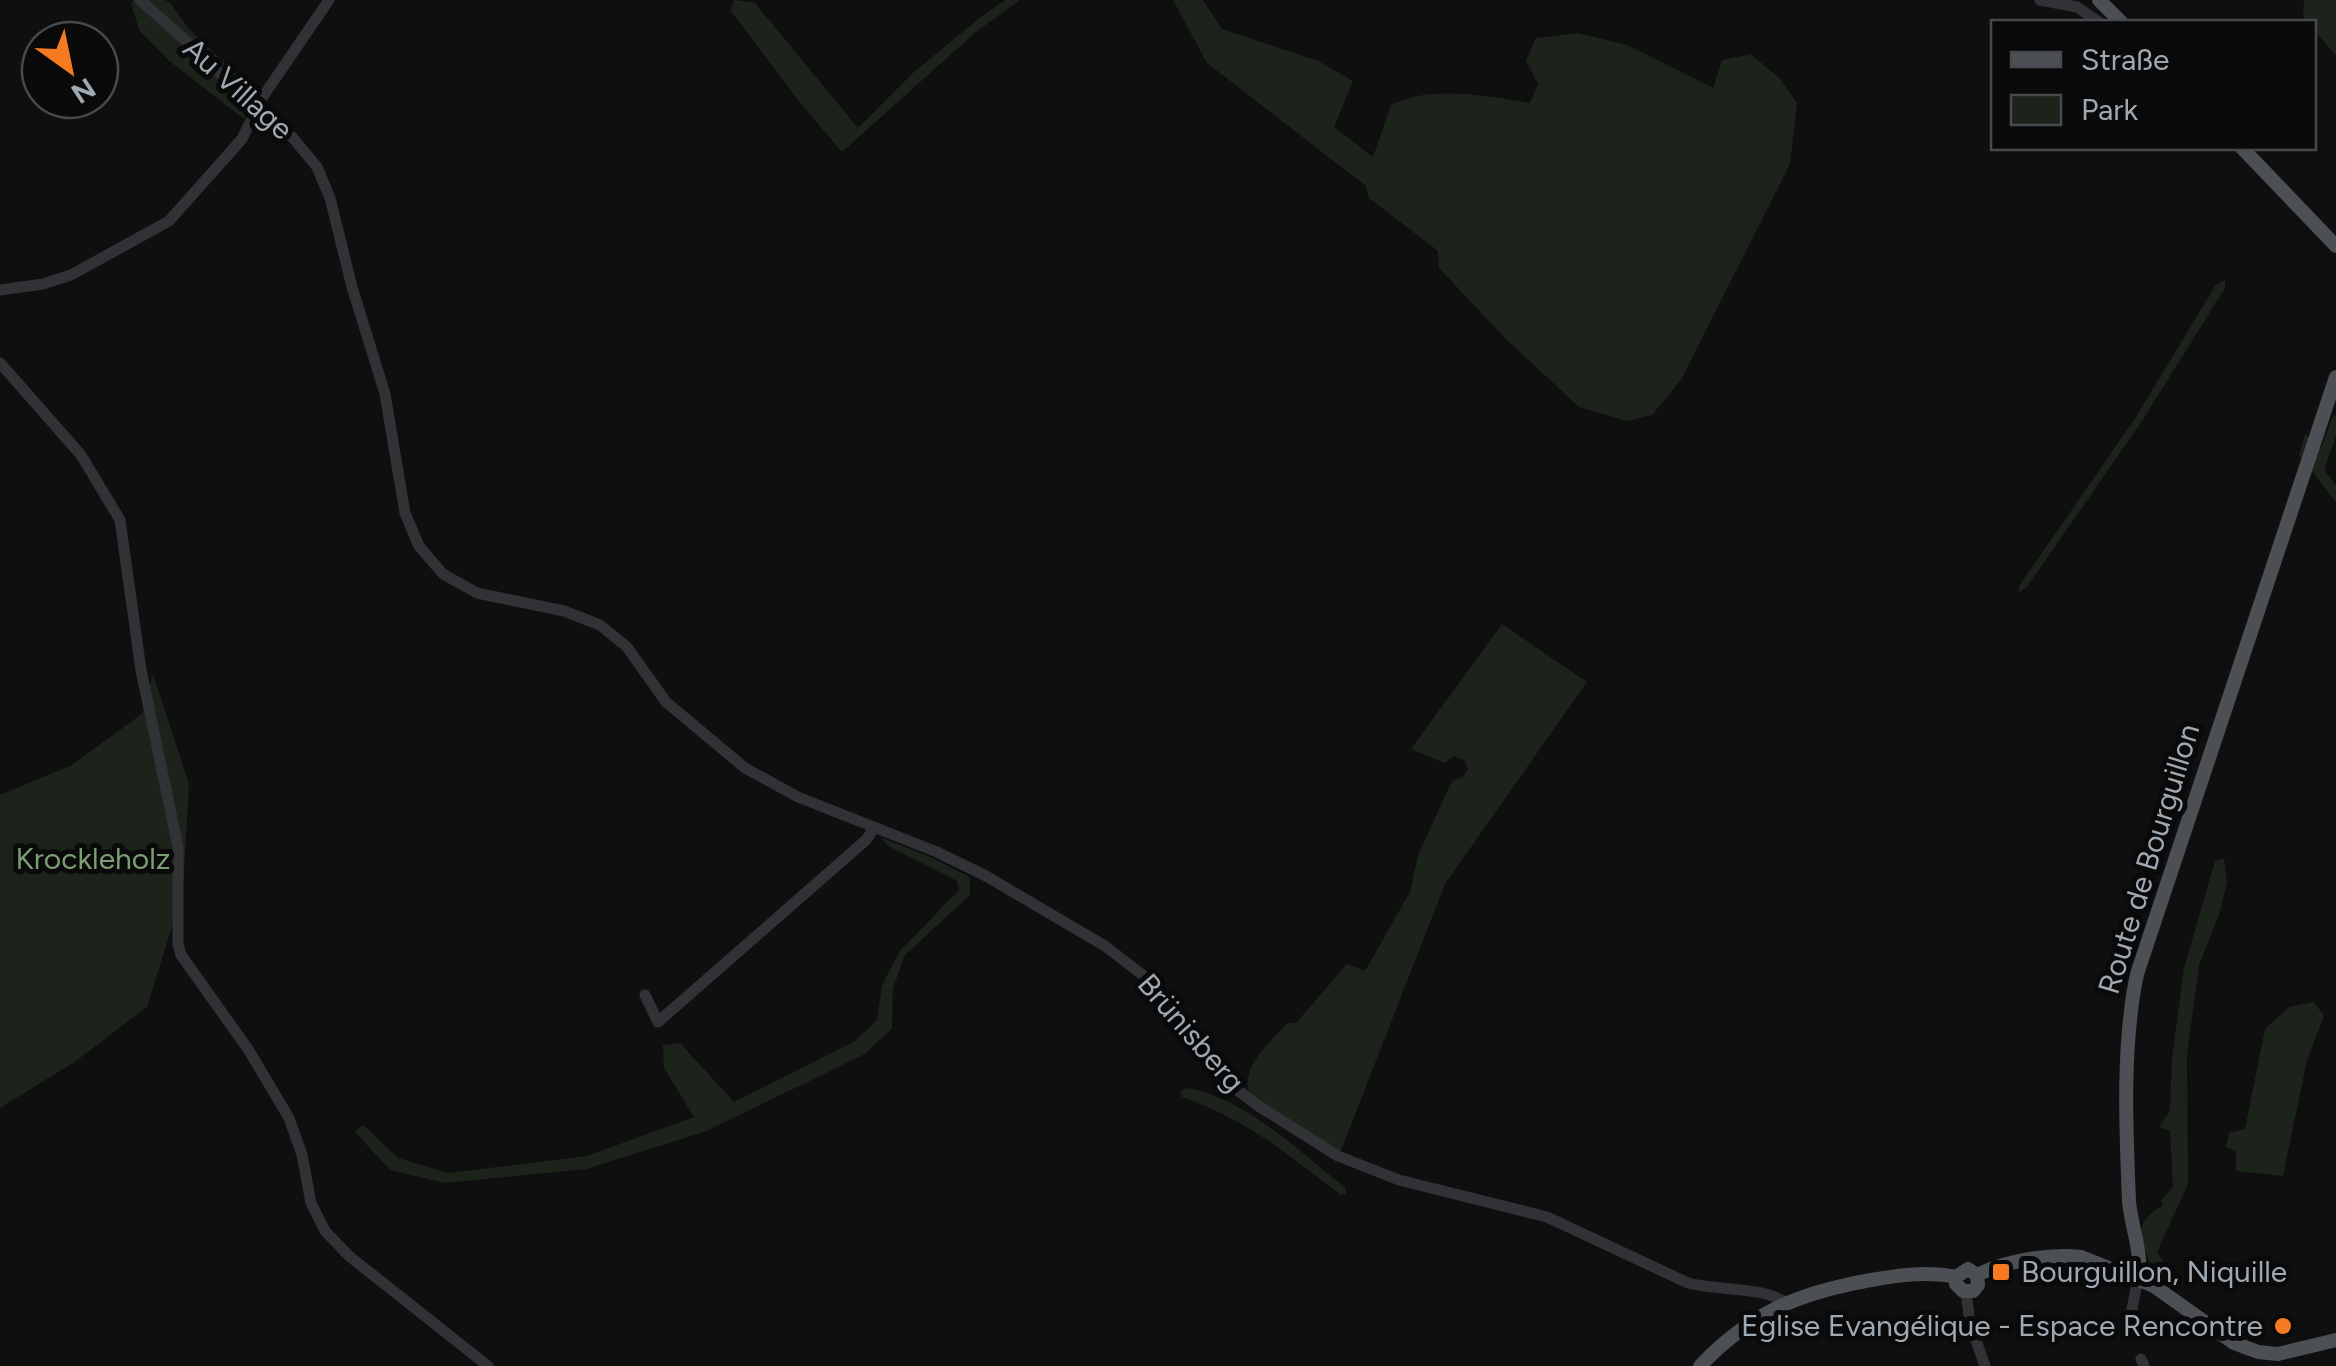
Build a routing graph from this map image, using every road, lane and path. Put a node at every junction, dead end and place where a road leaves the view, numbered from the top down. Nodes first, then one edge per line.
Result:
1 (140, 0) edge
2 (329, 0) edge
3 (2040, 0) edge
4 (2099, 0) edge
5 (2096, 20) edge
6 (2119, 20) edge
7 (256, 111) junction
8 (2244, 150) edge
9 (2336, 246) edge
10 (0, 290) edge
11 (0, 363) edge
12 (2336, 377) edge
13 (396, 467) joint
14 (874, 828) junction
15 (645, 996) dead end
16 (1977, 1274) junction
17 (1956, 1277) junction
18 (2138, 1278) junction
19 (1966, 1292) junction
20 (1785, 1302) junction
21 (2132, 1309) dead end
22 (2336, 1340) edge
23 (2270, 1360) edge
24 (488, 1366) edge
25 (1700, 1366) edge
26 (1984, 1366) edge

1 - 7 street, Au Village
2 - 7 street
3 - 5 street
4 - 6 main road
7 - 10 street
7 - 13 street, Au Village
8 - 9 main road
11 - 24 street
12 - 18 main road, Route de Bourguillon
13 - 14 street, Brünisberg
14 - 15 street
14 - 20 street, Brünisberg
16 - 17 main road
16 - 18 main road
16 - 19 main road
17 - 19 main road
17 - 20 main road
18 - 21 street
18 - 23 main road
19 - 26 street
20 - 25 main road
22 - 23 main road

